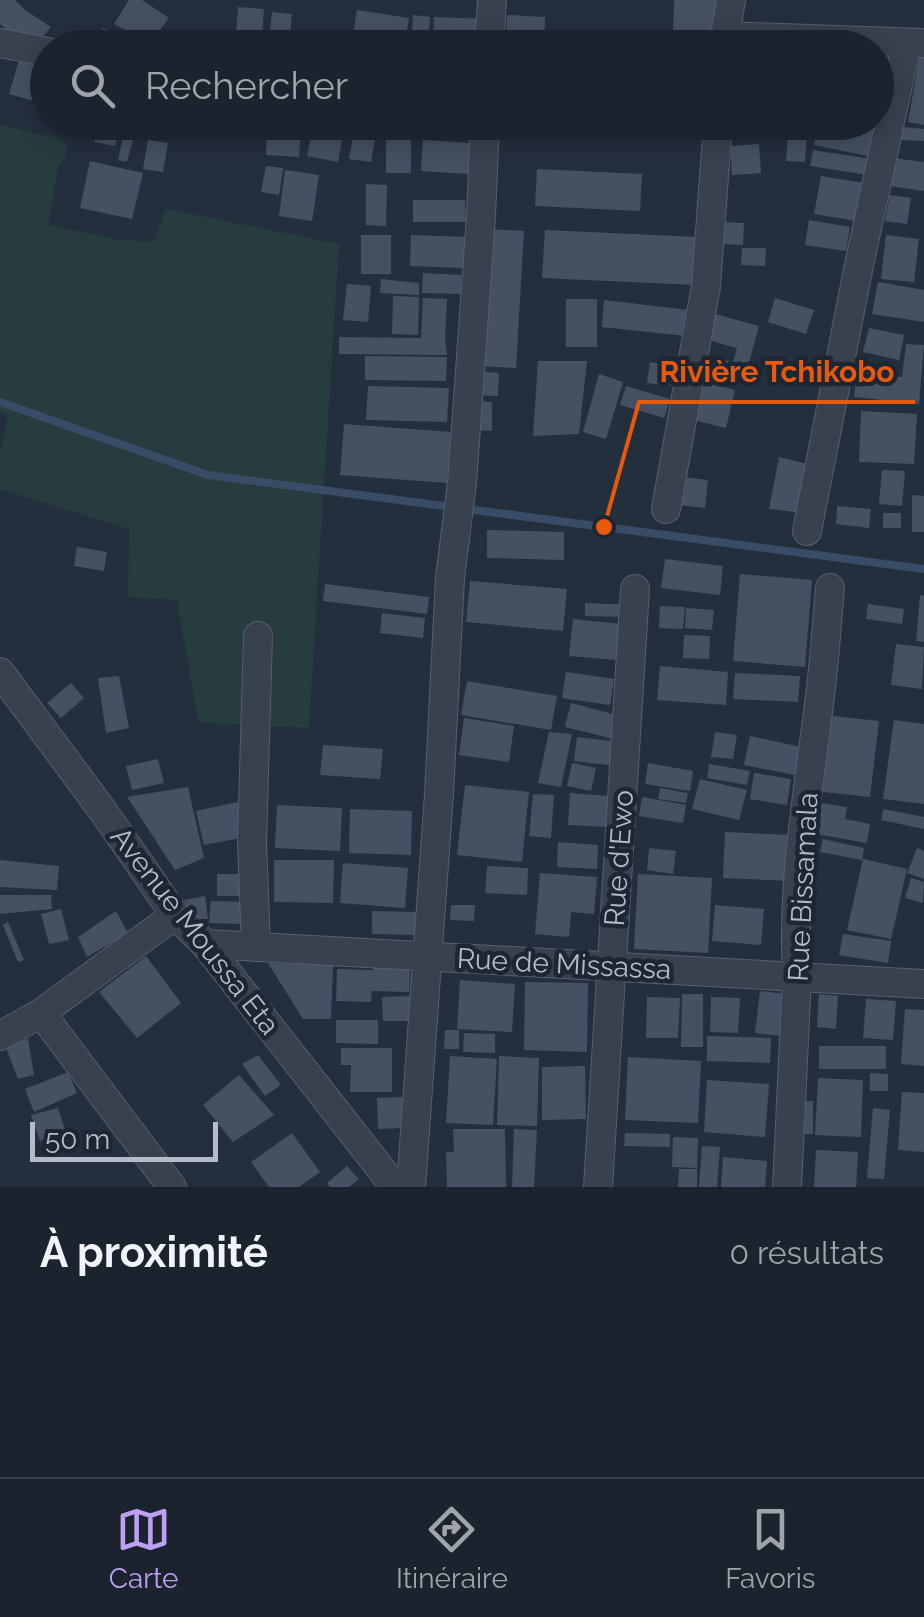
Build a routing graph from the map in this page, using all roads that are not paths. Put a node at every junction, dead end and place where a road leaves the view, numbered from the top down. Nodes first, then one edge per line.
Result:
1 (492, 0) edge
2 (731, 0) edge
3 (490, 30) edge
4 (726, 30) edge
5 (0, 43) edge
6 (915, 43) edge
7 (30, 49) edge
8 (894, 126) edge
9 (484, 140) edge
10 (717, 140) edge
11 (891, 140) edge
12 (666, 508) dead end
13 (806, 531) dead end
14 (830, 588) dead end
15 (636, 589) dead end
16 (258, 636) dead end
17 (0, 672) edge
18 (176, 915) junction
19 (205, 944) junction
20 (256, 947) junction
21 (427, 957) junction
22 (612, 967) junction
23 (798, 978) junction
24 (924, 984) edge
25 (42, 1013) junction
26 (0, 1036) edge
27 (172, 1187) edge
28 (395, 1187) edge
29 (411, 1187) edge
30 (598, 1187) edge
31 (787, 1187) edge

1 - 3 street
2 - 4 street
5 - 7 street
6 - 8 street
9 - 21 street
10 - 12 street
11 - 13 street
14 - 23 street, Rue Bissamala
15 - 22 street, Rue d'Ewo
16 - 20 street
17 - 18 street, Avenue Moussa Eta
18 - 19 street, Avenue Moussa Eta
18 - 25 street
19 - 20 street, Rue de Missassa
19 - 28 street, Avenue Moussa Eta
20 - 21 street, Rue de Missassa
21 - 22 street, Rue de Missassa
21 - 29 street
22 - 23 street, Rue de Missassa
22 - 30 street, Rue d'Ewo
23 - 24 street, Rue de Missassa
23 - 31 street, Rue Bissamala
25 - 26 street
25 - 27 street

